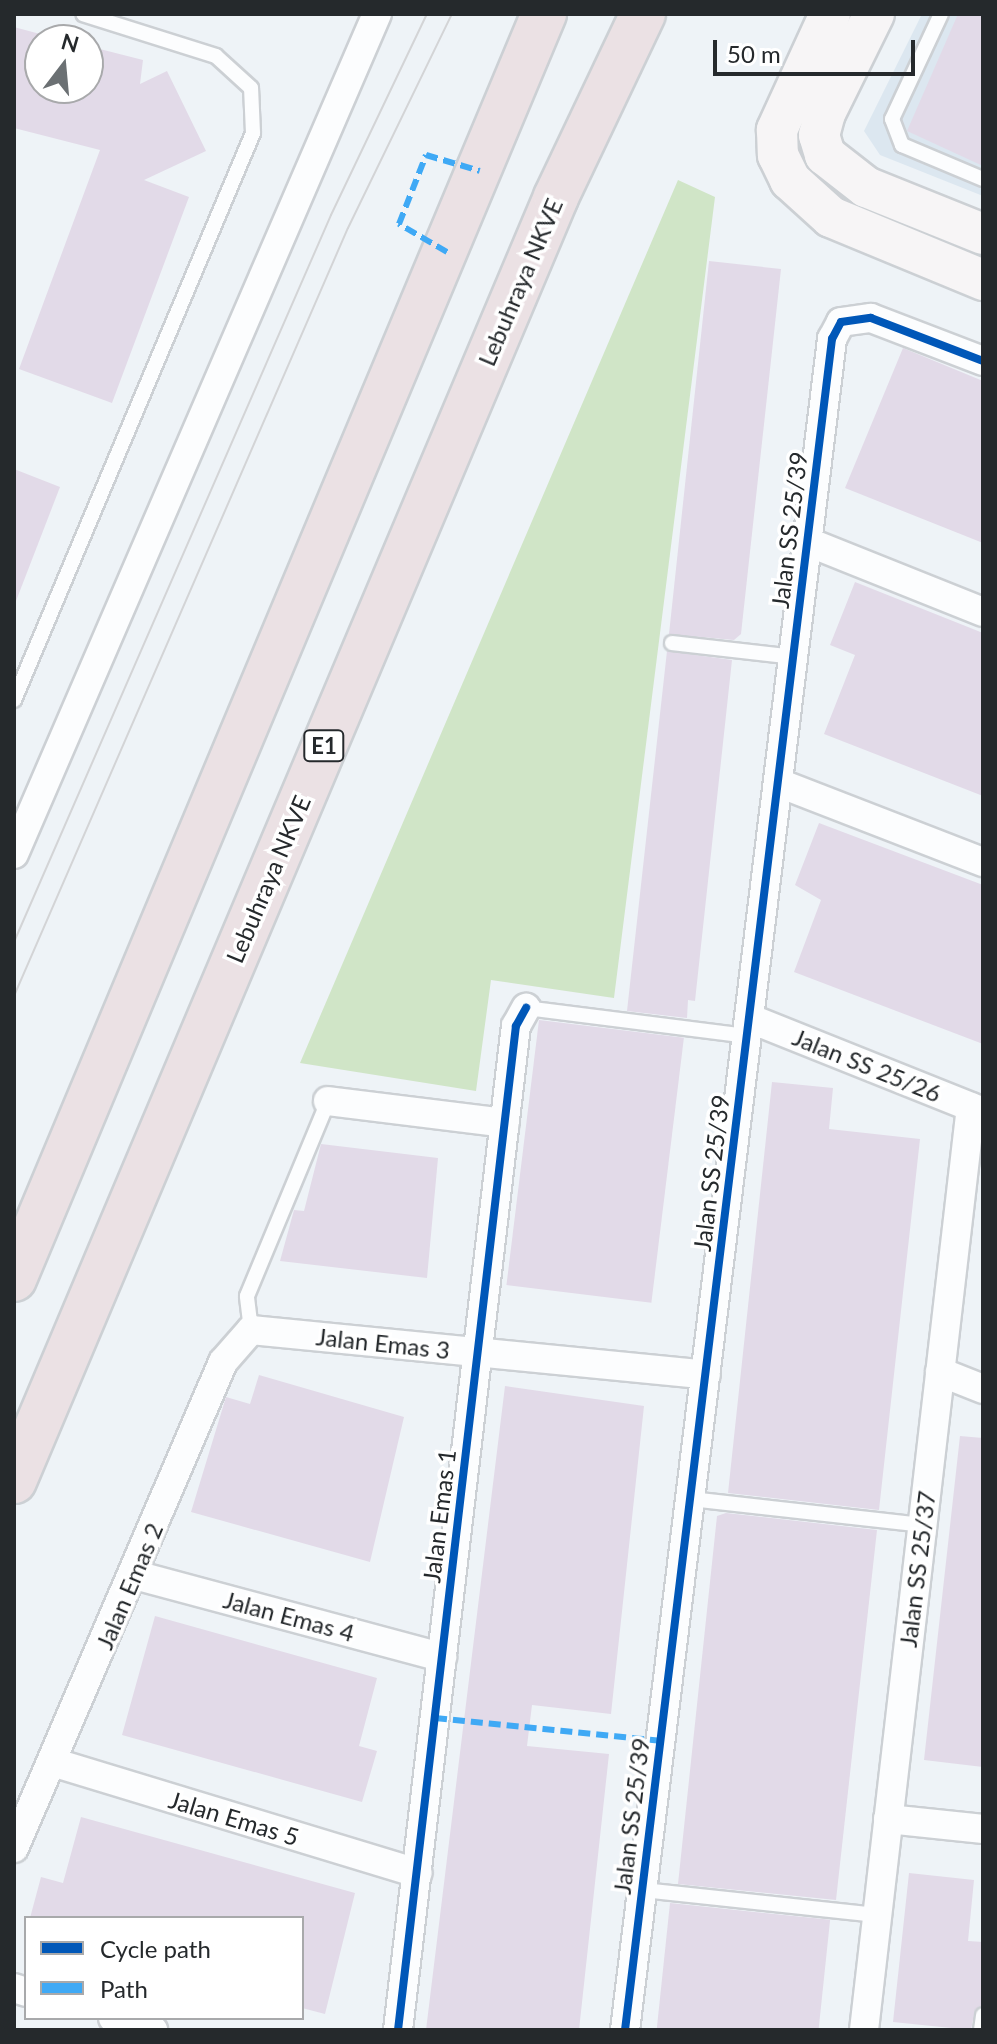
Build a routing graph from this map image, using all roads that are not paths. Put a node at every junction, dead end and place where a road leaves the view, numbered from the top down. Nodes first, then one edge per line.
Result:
1 (83, 14) edge
2 (377, 14) edge
3 (544, 14) edge
4 (643, 14) edge
5 (830, 14) edge
6 (874, 14) edge
7 (941, 14) edge
8 (983, 179) edge
9 (983, 234) edge
10 (983, 280) edge
11 (983, 361) edge
12 (808, 542) junction
13 (983, 612) edge
14 (672, 643) dead end
15 (794, 657) junction
16 (14, 700) edge
17 (779, 783) junction
18 (14, 854) edge
19 (983, 862) edge
20 (526, 1008) joint
21 (750, 1027) junction
22 (328, 1101) joint
23 (977, 1110) edge
24 (505, 1123) junction
25 (14, 1279) edge
26 (251, 1330) junction
27 (478, 1353) junction
28 (940, 1372) junction
29 (706, 1375) junction
30 (983, 1389) edge
31 (14, 1481) edge
32 (691, 1499) junction
33 (922, 1525) junction
34 (135, 1575) junction
35 (442, 1657) junction
36 (52, 1762) junction
37 (888, 1819) junction
38 (983, 1829) edge
39 (14, 1848) edge
40 (417, 1873) junction
41 (643, 1890) junction
42 (877, 1915) junction
43 (983, 2015) edge
44 (120, 2020) edge
45 (153, 2030) edge
46 (398, 2030) edge
47 (625, 2030) edge
48 (864, 2030) edge
49 (981, 2030) edge

1 - 16 lane
2 - 18 street
3 - 25 highway
4 - 31 highway, Lebuhraya NKVE / E1
5 - 10 main road
6 - 9 main road
7 - 8 lane
11 - 12 street, Jalan SS 25/39
12 - 13 street
12 - 15 street, Jalan SS 25/39
14 - 15 lane
15 - 17 street, Jalan SS 25/39
17 - 19 street
17 - 21 street, Jalan SS 25/39
20 - 21 lane
20 - 24 street, Jalan Emas 1
21 - 23 street, Jalan SS 25/26
21 - 29 street, Jalan SS 25/39
22 - 24 street
22 - 26 lane
23 - 28 street, Jalan SS 25/37
24 - 27 street, Jalan Emas 1
26 - 27 street, Jalan Emas 3
26 - 34 street, Jalan Emas 2
27 - 29 street, Jalan Emas 3
27 - 35 street, Jalan Emas 1
28 - 30 street
28 - 33 street, Jalan SS 25/37
29 - 32 street, Jalan SS 25/39
32 - 33 lane
32 - 41 street, Jalan SS 25/39
33 - 37 street, Jalan SS 25/37
34 - 35 street, Jalan Emas 4
34 - 36 street, Jalan Emas 2
35 - 40 street, Jalan Emas 1
36 - 39 street, Jalan Emas 2
36 - 40 street, Jalan Emas 5
37 - 38 street
37 - 42 street, Jalan SS 25/37
40 - 46 street, Jalan Emas 1
41 - 42 lane
41 - 47 street, Jalan SS 25/39
42 - 48 street, Jalan SS 25/37
43 - 49 lane
44 - 45 street

